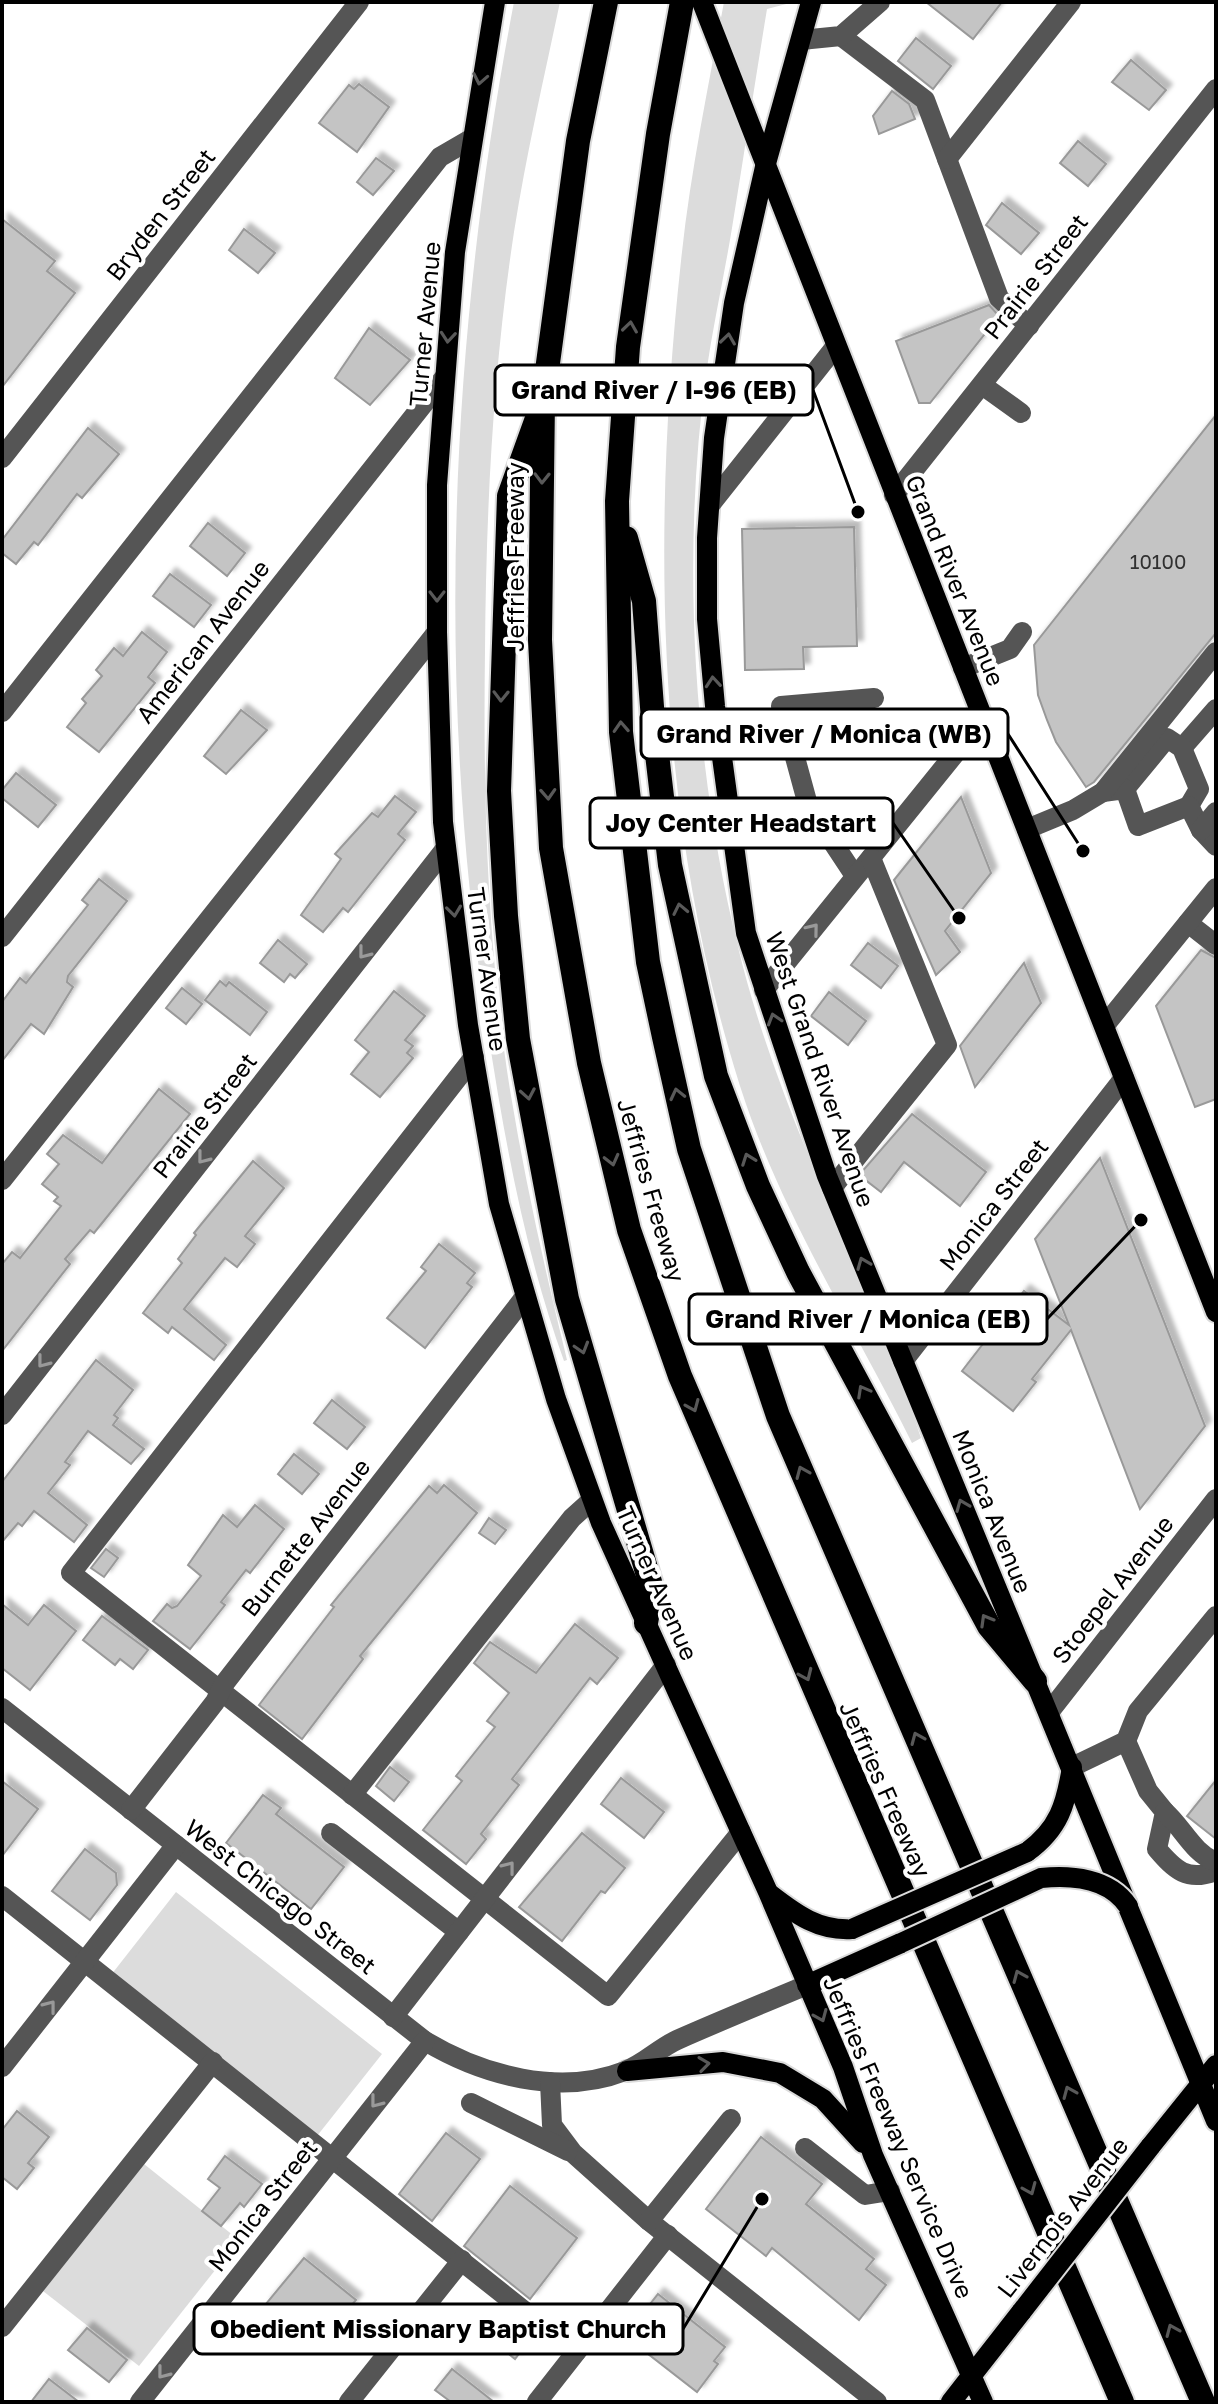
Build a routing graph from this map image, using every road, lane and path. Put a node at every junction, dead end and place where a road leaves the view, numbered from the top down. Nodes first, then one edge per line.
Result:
1 (359, 2) edge
2 (495, 2) edge
3 (606, 2) edge
4 (682, 2) edge
5 (702, 2) edge
6 (811, 2) edge
7 (880, 2) edge
8 (1071, 2) edge
9 (841, 36) junction
10 (801, 40) junction
11 (1216, 89) edge
12 (471, 139) junction
13 (947, 159) junction
14 (765, 167) junction
15 (1029, 326) junction
16 (836, 346) junction
17 (444, 378) junction
18 (982, 385) junction
19 (543, 400) junction
20 (1021, 413) dead end
21 (2, 458) edge
22 (894, 495) junction
23 (617, 501) junction
24 (710, 505) junction
25 (437, 632) junction
26 (1022, 632) dead end
27 (1216, 652) edge
28 (963, 668) junction
29 (874, 698) dead end
30 (1216, 709) edge
31 (2, 712) edge
32 (983, 719) junction
33 (1182, 748) junction
34 (1125, 789) junction
35 (1103, 792) junction
36 (1189, 806) junction
37 (1216, 812) edge
38 (1027, 829) junction
39 (1201, 830) junction
40 (1216, 846) edge
41 (446, 848) junction
42 (871, 858) junction
43 (855, 876) junction
44 (1216, 888) edge
45 (1188, 923) junction
46 (2, 937) edge
47 (1216, 945) edge
48 (764, 990) junction
49 (1105, 1025) junction
50 (474, 1057) junction
51 (1124, 1078) junction
52 (2, 1180) edge
53 (832, 1188) junction
54 (524, 1298) junction
55 (1216, 1312) edge
56 (903, 1361) junction
57 (2, 1415) edge
58 (1216, 1499) edge
59 (592, 1500) junction
60 (1216, 1616) edge
61 (646, 1623) junction
62 (666, 1665) junction
63 (1035, 1681) junction
64 (220, 1691) junction
65 (2, 1708) edge
66 (1050, 1711) junction
67 (1126, 1741) junction
68 (1072, 1767) junction
69 (352, 1795) junction
70 (131, 1810) junction
71 (1165, 1812) junction
72 (741, 1832) junction
73 (331, 1833) dead end
74 (176, 1845) junction
75 (1216, 1862) edge
76 (1216, 1871) edge
77 (768, 1892) junction
78 (2, 1896) edge
79 (484, 1899) junction
80 (1128, 1906) junction
81 (459, 1932) junction
82 (85, 1961) junction
83 (807, 1985) junction
84 (393, 2017) junction
85 (425, 2041) junction
86 (213, 2062) junction
87 (1216, 2065) edge
88 (2, 2067) edge
89 (627, 2071) junction
90 (550, 2082) junction
91 (1201, 2085) junction
92 (731, 2119) dead end
93 (1216, 2121) edge
94 (552, 2125) junction
95 (805, 2148) dead end
96 (573, 2153) junction
97 (873, 2155) junction
98 (333, 2157) junction
99 (890, 2191) junction
100 (649, 2221) junction
101 (668, 2235) junction
102 (462, 2260) junction
103 (2, 2327) edge
104 (576, 2352) junction
105 (971, 2375) junction
106 (140, 2402) edge
107 (349, 2402) edge
108 (537, 2402) edge
109 (877, 2402) edge
110 (951, 2402) edge
111 (983, 2402) edge
112 (1122, 2402) edge
113 (1203, 2402) edge

1 - 21 street, Bryden Street
2 -> 12 main road, Turner Avenue
3 - 19 highway, Jeffries Freeway
23 -> 4 highway, Jeffries Freeway
5 - 14 main road, Grand River Avenue
6 - 10 main road
7 - 9 street
8 - 13 street
9 - 10 street
9 - 13 street
10 - 14 main road
11 - 15 street, Prairie Street
12 -> 17 main road, Turner Avenue
12 - 31 street
13 - 15 street
14 - 16 main road, Grand River Avenue
24 -> 14 main road, West Grand River Avenue
15 - 18 street, Prairie Street
16 - 22 main road, Grand River Avenue
16 - 24 street
17 -> 25 main road, Turner Avenue
17 - 46 street, American Avenue
18 - 20 street
18 - 22 street, Prairie Street
19 -> 61 highway
19 -> 112 highway, Jeffries Freeway
22 - 28 main road, Grand River Avenue
63 -> 23 highway
113 -> 23 highway, Jeffries Freeway
48 -> 24 main road, West Grand River Avenue
25 - 41 main road, Turner Avenue
25 - 52 street
26 - 28 street
27 - 35 street
28 - 32 main road, Grand River Avenue
29 - 43 street
30 - 33 street
32 - 38 main road, Grand River Avenue
32 - 42 street
33 - 34 street
33 - 36 street
34 - 35 street
34 - 36 street
35 - 38 street
36 - 39 street
37 - 39 street
38 - 49 main road, Grand River Avenue
39 - 40 street
41 -> 50 main road, Turner Avenue
41 -> 57 street, Prairie Street
42 - 43 street
42 - 53 street
48 -> 43 street
44 - 45 street
45 - 47 street
45 - 49 street
53 -> 48 main road, West Grand River Avenue
49 - 51 main road, Grand River Avenue
50 - 54 main road, Turner Avenue
50 - 64 street
51 - 55 main road, Grand River Avenue
51 - 56 street, Monica Street
56 -> 53 main road, West Grand River Avenue
54 - 59 main road, Turner Avenue
54 - 64 street, Burnette Avenue
63 -> 56 main road, Monica Avenue
58 - 66 street, Stoepel Avenue
59 - 61 main road, Turner Avenue
59 - 69 street
60 - 67 street
61 - 62 main road, Turner Avenue
62 - 72 main road, Turner Avenue
79 -> 62 street
63 - 66 main road
64 - 69 street
64 - 70 street, Burnette Avenue
65 - 70 street, West Chicago Street
66 - 68 main road
67 - 68 street
67 - 71 street
68 - 77 main road, bridge
68 - 80 main road
69 - 79 street
70 - 74 street, West Chicago Street
71 - 75 street
71 - 76 street
72 - 77 main road, Turner Avenue
72 - 79 street
73 - 81 street
74 - 82 street
74 - 84 street, West Chicago Street
77 - 83 main road, Jeffries Freeway Service Drive
78 - 82 street
79 - 81 street
80 - 83 main road, bridge
80 - 91 main road
81 - 84 street
82 - 86 street
88 -> 82 street
83 - 89 street, West Chicago Street
83 -> 97 main road, Jeffries Freeway Service Drive
84 - 85 street, West Chicago Street
85 - 90 street, West Chicago Street
85 -> 98 street, Monica Street
86 - 98 street
86 - 103 street
87 - 91 main road, Livernois Avenue
89 - 90 street, West Chicago Street
89 -> 97 main road
90 - 94 street
91 - 93 main road
91 - 105 main road, Livernois Avenue, bridge
92 - 100 street
94 - 96 street
94 - 96 street
95 - 99 street
96 - 100 street
97 - 99 main road, Jeffries Freeway Service Drive
98 - 102 street
98 -> 106 street, Monica Street
99 - 105 main road, Jeffries Freeway Service Drive
100 - 101 street
101 - 104 street
101 - 109 street
102 - 104 street
102 - 107 street
104 - 108 street
105 - 110 main road, Livernois Avenue
105 - 111 main road, Jeffries Freeway Service Drive

